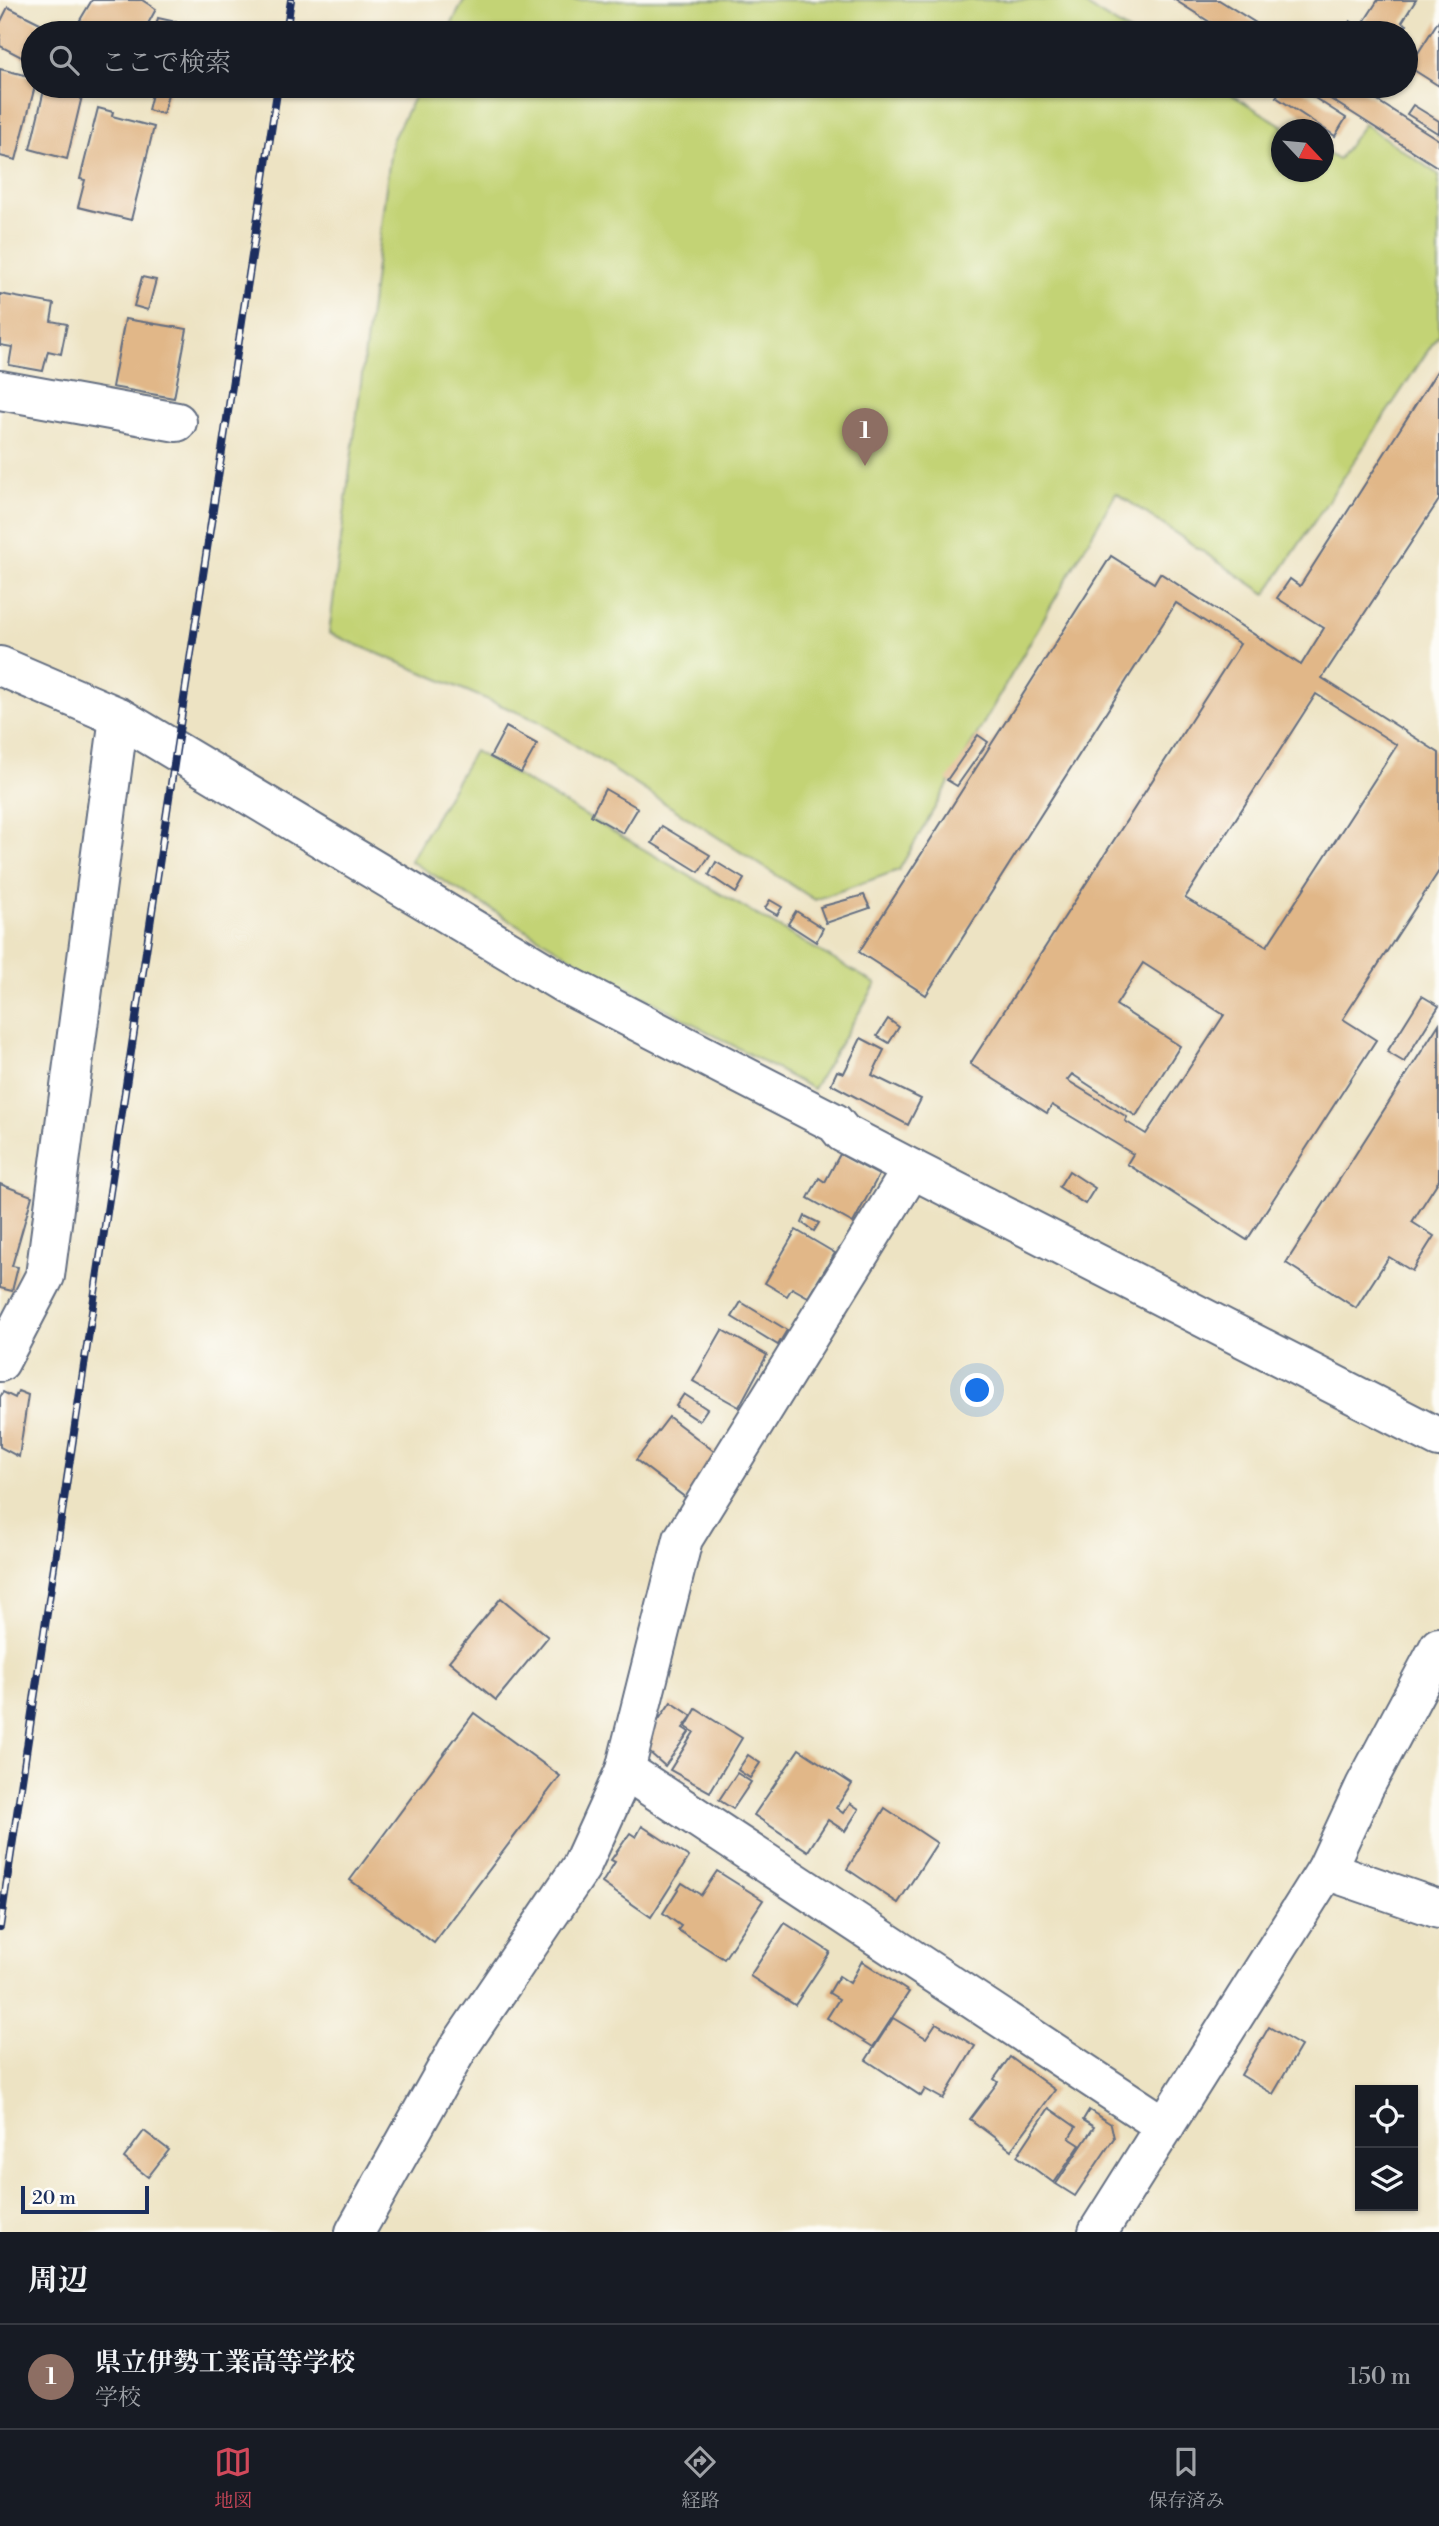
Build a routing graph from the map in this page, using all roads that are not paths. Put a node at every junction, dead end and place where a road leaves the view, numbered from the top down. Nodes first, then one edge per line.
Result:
1 (0, 390) edge
2 (177, 422) dead end
3 (0, 666) edge
4 (119, 717) junction
5 (912, 1169) junction
6 (0, 1362) edge
7 (1439, 1438) edge
8 (1439, 1647) edge
9 (625, 1770) junction
10 (1325, 1870) junction
11 (1439, 1909) edge
12 (1165, 2126) junction
13 (355, 2232) edge
14 (1098, 2232) edge

1 - 2 street
3 - 4 street
4 - 5 street
4 - 6 street
5 - 7 street
5 - 9 street
8 - 10 street
9 - 12 street
9 - 13 street
10 - 11 street
10 - 12 street
12 - 14 street

